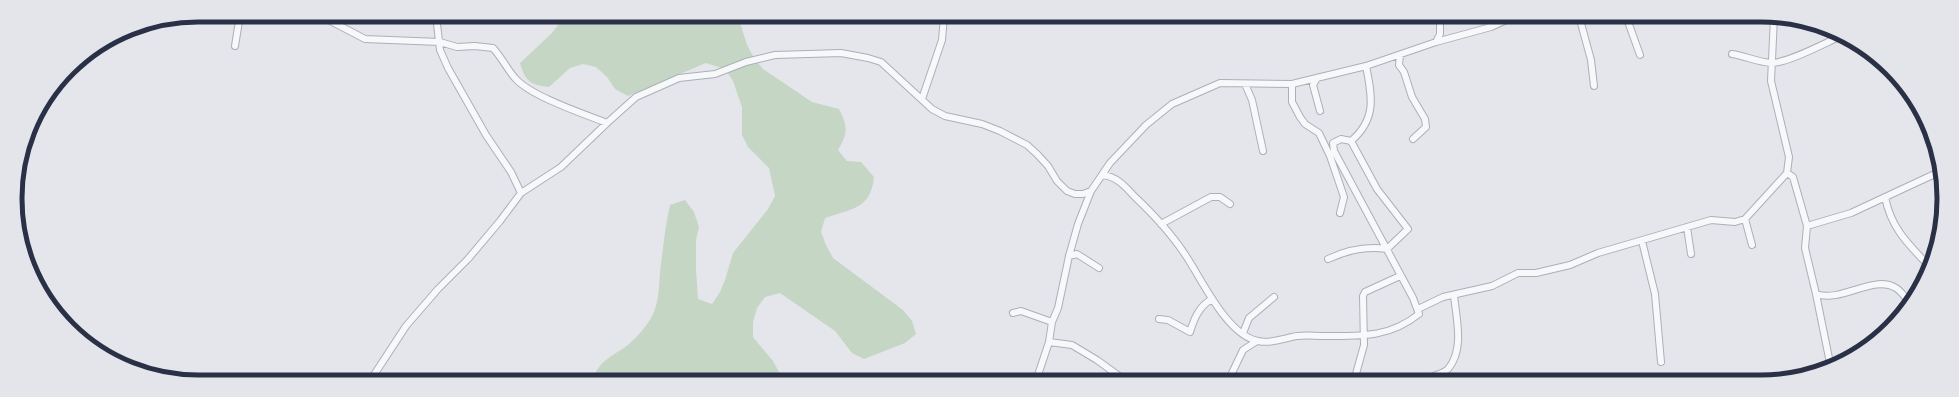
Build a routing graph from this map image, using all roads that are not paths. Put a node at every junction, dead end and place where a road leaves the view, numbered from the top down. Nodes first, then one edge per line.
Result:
1 (239, 22) edge
2 (332, 22) edge
3 (437, 22) edge
4 (944, 22) edge
5 (1440, 22) edge
6 (1490, 22) edge
7 (1502, 22) edge
8 (1582, 22) edge
9 (1628, 22) edge
10 (1774, 22) edge
11 (1491, 27) junction
12 (1835, 38) edge
13 (440, 42) junction
14 (1436, 42) junction
15 (236, 46) dead end
16 (1732, 54) dead end
17 (1640, 55) dead end
18 (1400, 56) junction
19 (1773, 63) junction
20 (1366, 66) junction
21 (1317, 78) junction
22 (1245, 84) junction
23 (1292, 84) junction
24 (1594, 86) dead end
25 (922, 99) junction
26 (1320, 110) dead end
27 (607, 122) junction
28 (1413, 139) dead end
29 (1351, 141) junction
30 (1263, 151) dead end
31 (1787, 173) junction
32 (1935, 174) edge
33 (1102, 175) junction
34 (1091, 191) junction
35 (522, 193) junction
36 (1885, 197) junction
37 (1230, 204) dead end
38 (1340, 213) dead end
39 (1746, 219) junction
40 (1161, 224) junction
41 (1807, 226) junction
42 (1687, 227) junction
43 (1642, 241) junction
44 (1752, 245) dead end
45 (1386, 249) junction
46 (1691, 254) dead end
47 (1068, 256) junction
48 (1328, 259) dead end
49 (1925, 262) edge
50 (1098, 268) dead end
51 (1400, 276) junction
52 (1454, 294) junction
53 (1816, 294) junction
54 (1274, 297) dead end
55 (1212, 299) junction
56 (1906, 299) edge
57 (1418, 309) junction
58 (1013, 313) dead end
59 (1159, 319) dead end
60 (1052, 322) junction
61 (1243, 333) junction
62 (1365, 336) junction
63 (1257, 341) junction
64 (1049, 342) junction
65 (1830, 361) edge
66 (1661, 362) dead end
67 (1232, 373) dead end
68 (374, 375) edge
69 (1038, 375) edge
70 (1118, 375) edge
71 (1357, 375) edge
72 (1436, 375) edge

1 - 15 street
2 - 13 street
3 - 13 street
4 - 25 street
5 - 14 street
6 - 11 street
7 - 11 street
8 - 24 street
9 - 17 street
10 - 19 street
11 - 14 street
12 - 19 street
13 - 27 street
13 - 35 street
14 - 18 street
16 - 19 street
18 - 20 street
18 - 28 street
19 - 31 street
20 - 21 street
20 - 29 street
21 - 23 street
21 - 26 street
22 - 23 street
22 - 30 street
22 - 33 street
23 - 38 street
25 - 27 street
25 - 34 street
27 - 35 street
29 - 45 street
29 - 45 street
31 - 39 street
31 - 41 street
32 - 36 street
33 - 34 street
33 - 40 street
34 - 47 street
35 - 68 street
36 - 41 street
36 - 49 street
37 - 40 street
39 - 42 street
39 - 44 street
40 - 55 street
41 - 53 street
42 - 43 street
42 - 46 street
43 - 52 street
43 - 66 street
45 - 48 street
45 - 51 street
47 - 50 street
47 - 60 street
51 - 57 street
51 - 62 street
52 - 57 street
52 - 72 street
53 - 56 street
53 - 65 street
54 - 61 street
55 - 59 street
55 - 61 street
57 - 62 street
58 - 60 street
60 - 64 street
61 - 63 street
62 - 63 street
62 - 71 street
63 - 67 street
64 - 69 street
64 - 70 street

